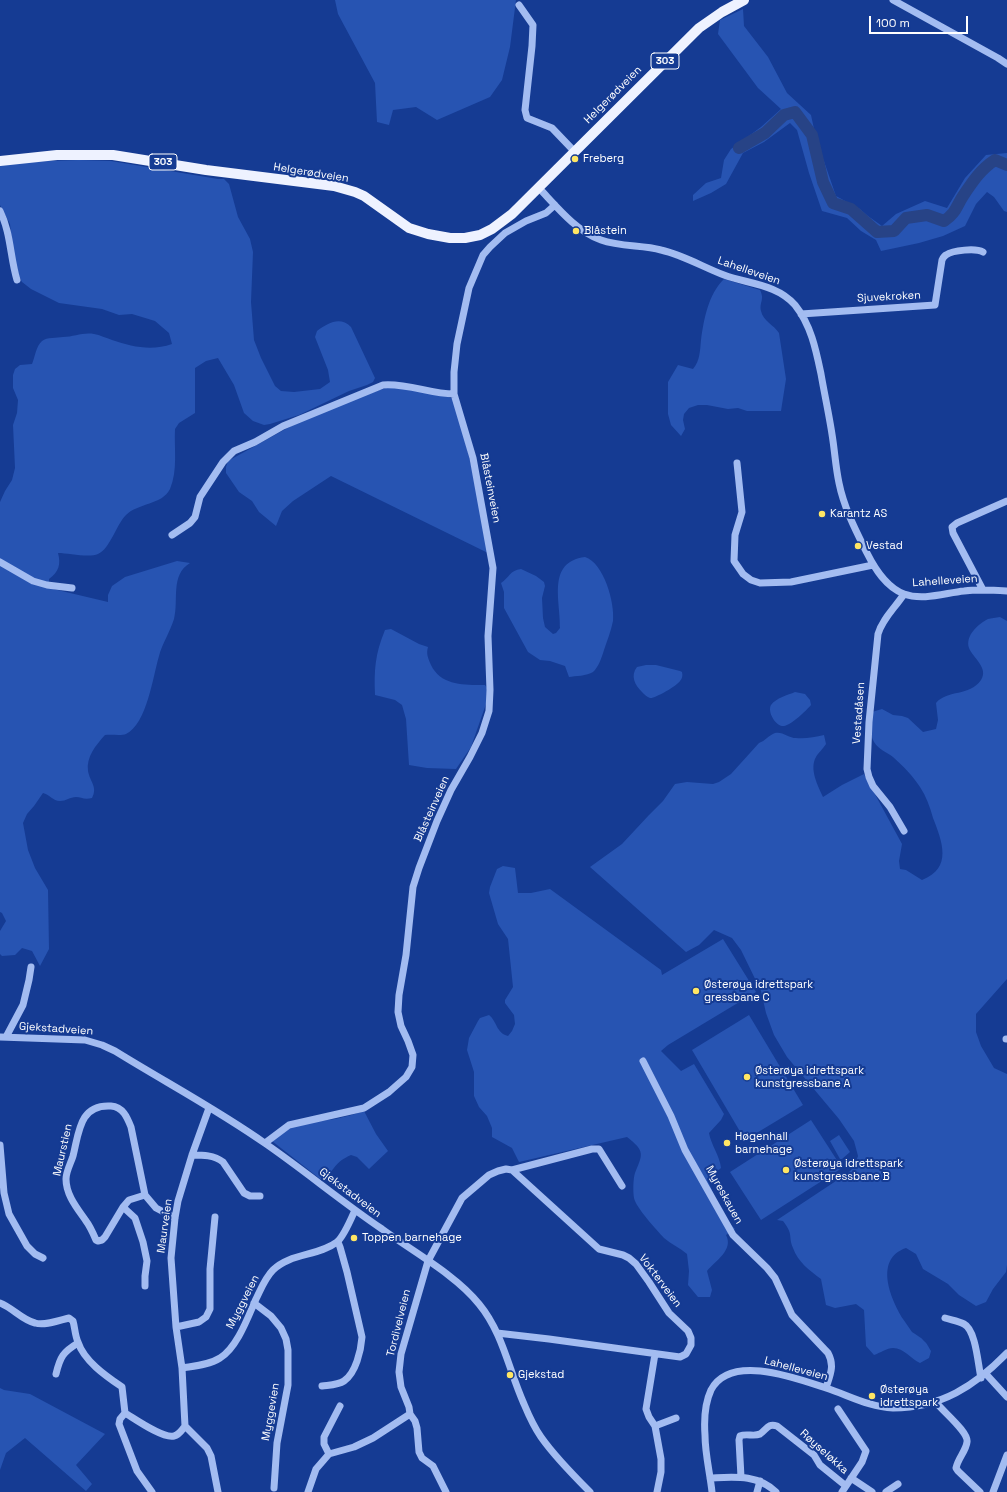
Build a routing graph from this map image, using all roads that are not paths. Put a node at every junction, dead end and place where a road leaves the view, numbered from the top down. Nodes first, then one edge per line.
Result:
1 (744, 0) edge
2 (893, 0) edge
3 (519, 5) dead end
4 (1007, 64) edge
5 (574, 151) junction
6 (0, 161) edge
7 (539, 188) junction
8 (555, 205) junction
9 (0, 212) edge
10 (983, 252) dead end
11 (17, 280) dead end
12 (801, 314) junction
13 (454, 394) junction
14 (737, 462) dead end
15 (1007, 501) edge
16 (172, 535) dead end
17 (0, 562) edge
18 (873, 565) junction
19 (72, 588) dead end
20 (983, 590) junction
21 (1007, 591) edge
22 (904, 594) junction
23 (904, 831) dead end
24 (31, 967) dead end
25 (3, 1037) edge
26 (643, 1061) dead end
27 (209, 1108) junction
28 (265, 1143) junction
29 (0, 1145) edge
30 (192, 1155) junction
31 (512, 1170) junction
32 (622, 1186) dead end
33 (145, 1195) junction
34 (260, 1196) dead end
35 (123, 1207) junction
36 (355, 1210) junction
37 (215, 1217) dead end
38 (174, 1218) junction
39 (338, 1242) junction
40 (43, 1258) dead end
41 (428, 1261) junction
42 (145, 1286) dead end
43 (0, 1303) edge
44 (254, 1303) junction
45 (945, 1318) dead end
46 (176, 1328) junction
47 (497, 1334) junction
48 (78, 1343) junction
49 (1007, 1353) edge
50 (655, 1354) junction
51 (182, 1368) junction
52 (56, 1374) dead end
53 (983, 1376) junction
54 (322, 1386) dead end
55 (826, 1388) junction
56 (1007, 1397) edge
57 (935, 1401) junction
58 (340, 1406) dead end
59 (838, 1409) dead end
60 (125, 1413) junction
61 (410, 1414) junction
62 (676, 1418) dead end
63 (185, 1426) junction
64 (655, 1426) junction
65 (329, 1454) junction
66 (1007, 1455) edge
67 (741, 1477) junction
68 (710, 1478) junction
69 (851, 1478) junction
70 (760, 1481) junction
71 (898, 1484) dead end
72 (274, 1488) dead end
73 (844, 1489) edge
74 (152, 1492) edge
75 (218, 1492) edge
76 (308, 1492) edge
77 (446, 1492) edge
78 (590, 1492) edge
79 (657, 1492) edge
80 (712, 1492) edge
81 (756, 1492) edge
82 (776, 1492) edge
83 (872, 1492) edge
84 (886, 1492) edge
85 (980, 1492) edge
86 (993, 1492) edge

1 - 5 main road, Helgerødveien / 303
2 - 4 street
3 - 5 street
5 - 7 main road, Helgerødveien / 303
6 - 7 main road, Helgerødveien / 303
7 - 8 street, Lahelleveien
8 - 12 street, Lahelleveien
8 - 13 street, Blåsteinveien
9 - 11 street
10 - 12 street, Sjuvekroken
12 - 18 street, Lahelleveien
13 - 16 street
13 - 28 street, Blåsteinveien
14 - 18 street
15 - 20 street
17 - 19 street
18 - 22 street, Lahelleveien
20 - 21 street, Lahelleveien
20 - 22 street, Lahelleveien
22 - 23 street, Vestadåsen
24 - 25 street
25 - 27 street, Gjekstadveien
26 - 55 street, Myreskauen
27 - 28 street, Gjekstadveien
27 - 30 street, Maurveien
28 - 36 street, Gjekstadveien
29 - 40 street
30 - 34 street
30 - 38 street, Maurveien
31 - 32 street
31 - 41 street
31 - 50 street, Vokterveien
33 - 35 street, Maurstien
33 - 35 street, Maurstien
33 - 38 street
35 - 42 street, Maurveien
36 - 39 street
36 - 41 street, Gjekstadveien
37 - 46 street
38 - 46 street, Maurveien
39 - 44 street, Myggveien
39 - 54 street
41 - 47 street, Gjekstadveien
41 - 61 street, Tordivelveien
43 - 48 street
44 - 51 street, Myggveien
44 - 72 street, Myggevien
45 - 53 street
46 - 51 street, Maurveien
47 - 50 street, Vokterveien
47 - 78 street, Gjekstadveien
48 - 52 street
48 - 60 street
49 - 53 street, Lahelleveien
50 - 64 street
51 - 63 street, Maurveien
53 - 56 street
53 - 57 street, Lahelleveien
55 - 57 street, Lahelleveien
55 - 68 street, Lahelleveien
57 - 85 street
58 - 65 street
59 - 69 street, Røyseløkka
60 - 63 street
60 - 74 street
61 - 65 street
61 - 77 street, Tordivelveien
62 - 64 street
63 - 75 street
64 - 79 street
65 - 76 street
66 - 86 street
67 - 68 street
67 - 70 street
67 - 73 street, Røyseløkka
68 - 80 street, Lahelleveien
69 - 73 street, Røyseløkka
69 - 83 street, Røyseløkka
70 - 81 street
70 - 82 street
71 - 84 street

